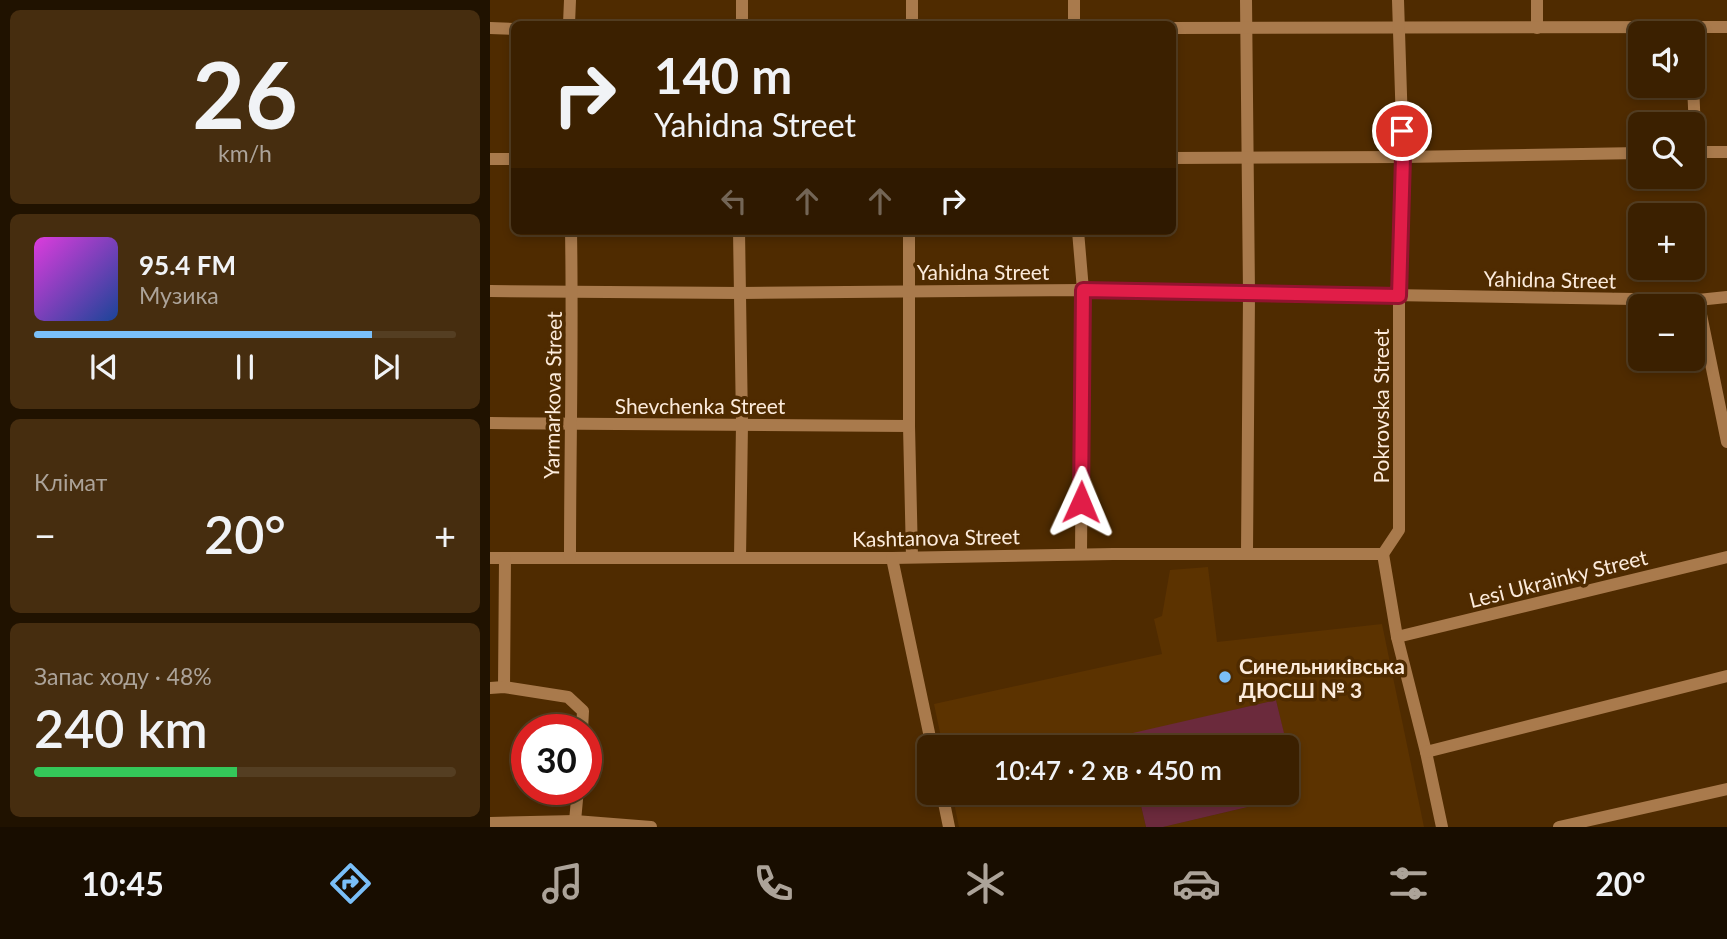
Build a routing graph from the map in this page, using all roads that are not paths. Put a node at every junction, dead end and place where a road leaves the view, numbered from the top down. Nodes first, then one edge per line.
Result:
1 (570, 0) edge
2 (742, 0) edge
3 (912, 0) edge
4 (1074, 0) edge
5 (1246, 0) edge
6 (1398, 0) edge
7 (1536, 0) edge
8 (569, 21) edge
9 (742, 21) edge
10 (912, 21) edge
11 (1074, 21) edge
12 (1727, 26) edge
13 (1176, 28) edge
14 (1246, 28) junction
15 (1398, 28) junction
16 (1537, 28) junction
17 (1705, 28) edge
18 (490, 29) edge
19 (511, 29) edge
20 (1628, 29) edge
21 (1705, 152) edge
22 (1727, 152) edge
23 (1628, 153) edge
24 (1248, 156) junction
25 (1403, 157) junction
26 (1176, 158) edge
27 (490, 159) edge
28 (511, 159) edge
29 (571, 235) edge
30 (739, 235) edge
31 (909, 235) edge
32 (1078, 235) edge
33 (1083, 290) junction
34 (490, 291) edge
35 (572, 291) junction
36 (909, 291) junction
37 (740, 293) junction
38 (1249, 294) junction
39 (1399, 296) junction
40 (1727, 298) edge
41 (1628, 299) edge
42 (1705, 300) edge
43 (1705, 329) edge
44 (1723, 404) edge
45 (490, 423) edge
46 (570, 424) junction
47 (742, 424) junction
48 (909, 426) junction
49 (1727, 442) edge
50 (1247, 553) junction
51 (1081, 554) junction
52 (1383, 554) junction
53 (1727, 556) edge
54 (912, 557) junction
55 (490, 558) edge
56 (570, 558) junction
57 (740, 558) junction
58 (892, 558) junction
59 (506, 559) junction
60 (1397, 637) junction
61 (1727, 677) edge
62 (504, 687) junction
63 (490, 688) edge
64 (583, 714) edge
65 (929, 735) edge
66 (1426, 752) junction
67 (1727, 789) edge
68 (576, 805) edge
69 (944, 805) edge
70 (575, 821) junction
71 (490, 823) edge
72 (651, 827) edge
73 (949, 827) edge
74 (1441, 827) edge
75 (1559, 827) edge

1 - 8 street
2 - 9 street
3 - 10 street
4 - 11 street
5 - 14 street
6 - 15 street, Pokrovska Street
7 - 16 street
12 - 17 street
13 - 14 street
14 - 15 street
14 - 24 street
15 - 16 street
15 - 25 street, Pokrovska Street
16 - 20 street
18 - 19 street
21 - 22 street
23 - 25 street
24 - 25 street
24 - 26 street
24 - 38 street
25 - 39 street, Pokrovska Street
27 - 28 street
29 - 35 street, Yarmarkova Street
30 - 37 street
31 - 36 street
32 - 33 street
33 - 36 street, Yahidna Street
33 - 38 street, Yahidna Street
33 - 51 street
34 - 35 street, Yahidna Street
35 - 37 street, Yahidna Street
35 - 46 street, Yarmarkova Street
36 - 37 street, Yahidna Street
36 - 48 street
37 - 47 street
38 - 39 street, Yahidna Street
38 - 50 street
39 - 41 street, Yahidna Street
39 - 52 street, Pokrovska Street
40 - 42 street, Yahidna Street
43 - 44 street
44 - 49 street
45 - 46 street, Shevchenka Street
46 - 47 street, Shevchenka Street
46 - 56 street, Yarmarkova Street
47 - 48 street, Shevchenka Street
47 - 57 street
48 - 54 street
50 - 51 street, Kashtanova Street
50 - 52 street, Kashtanova Street
51 - 54 street, Kashtanova Street
52 - 60 street
53 - 60 street, Lesi Ukrainky Street
54 - 58 street, Kashtanova Street
55 - 59 street, Kashtanova Street
56 - 57 street, Kashtanova Street
56 - 59 street, Kashtanova Street
57 - 58 street, Kashtanova Street
58 - 65 street
59 - 62 street
60 - 66 street
61 - 66 street
62 - 63 street
62 - 64 street
66 - 74 street
67 - 75 street
68 - 70 street
69 - 73 street
70 - 71 street
70 - 72 street

